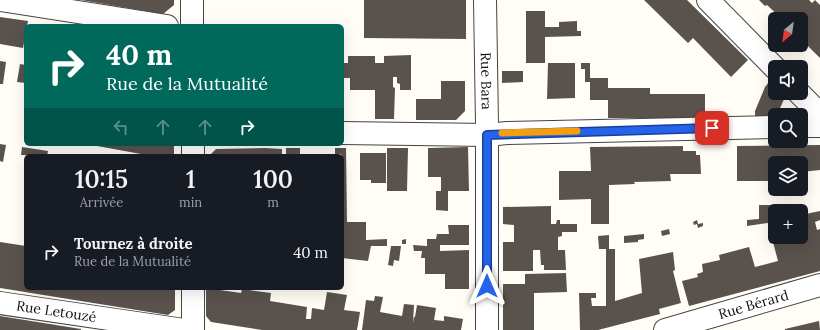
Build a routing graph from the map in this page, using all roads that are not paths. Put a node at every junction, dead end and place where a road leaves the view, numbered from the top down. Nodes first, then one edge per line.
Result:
1 (1, 0) edge
2 (192, 0) edge
3 (485, 0) edge
4 (708, 0) edge
5 (154, 24) edge
6 (192, 24) edge
7 (768, 61) edge
8 (806, 100) edge
9 (820, 114) edge
10 (808, 126) edge
11 (820, 126) edge
12 (768, 127) edge
13 (344, 133) edge
14 (487, 135) junction
15 (820, 285) edge
16 (193, 290) edge
17 (0, 303) edge
18 (184, 330) edge
19 (192, 330) edge
20 (487, 330) edge
21 (665, 330) edge

1 - 5 street
2 - 6 street
3 - 14 street, Rue Bara
4 - 7 street
8 - 9 street
10 - 11 street
12 - 14 street
13 - 14 street
14 - 20 street, Rue Bara
15 - 21 street, Rue Bérard
16 - 19 street
17 - 18 street, Rue Letouzé

